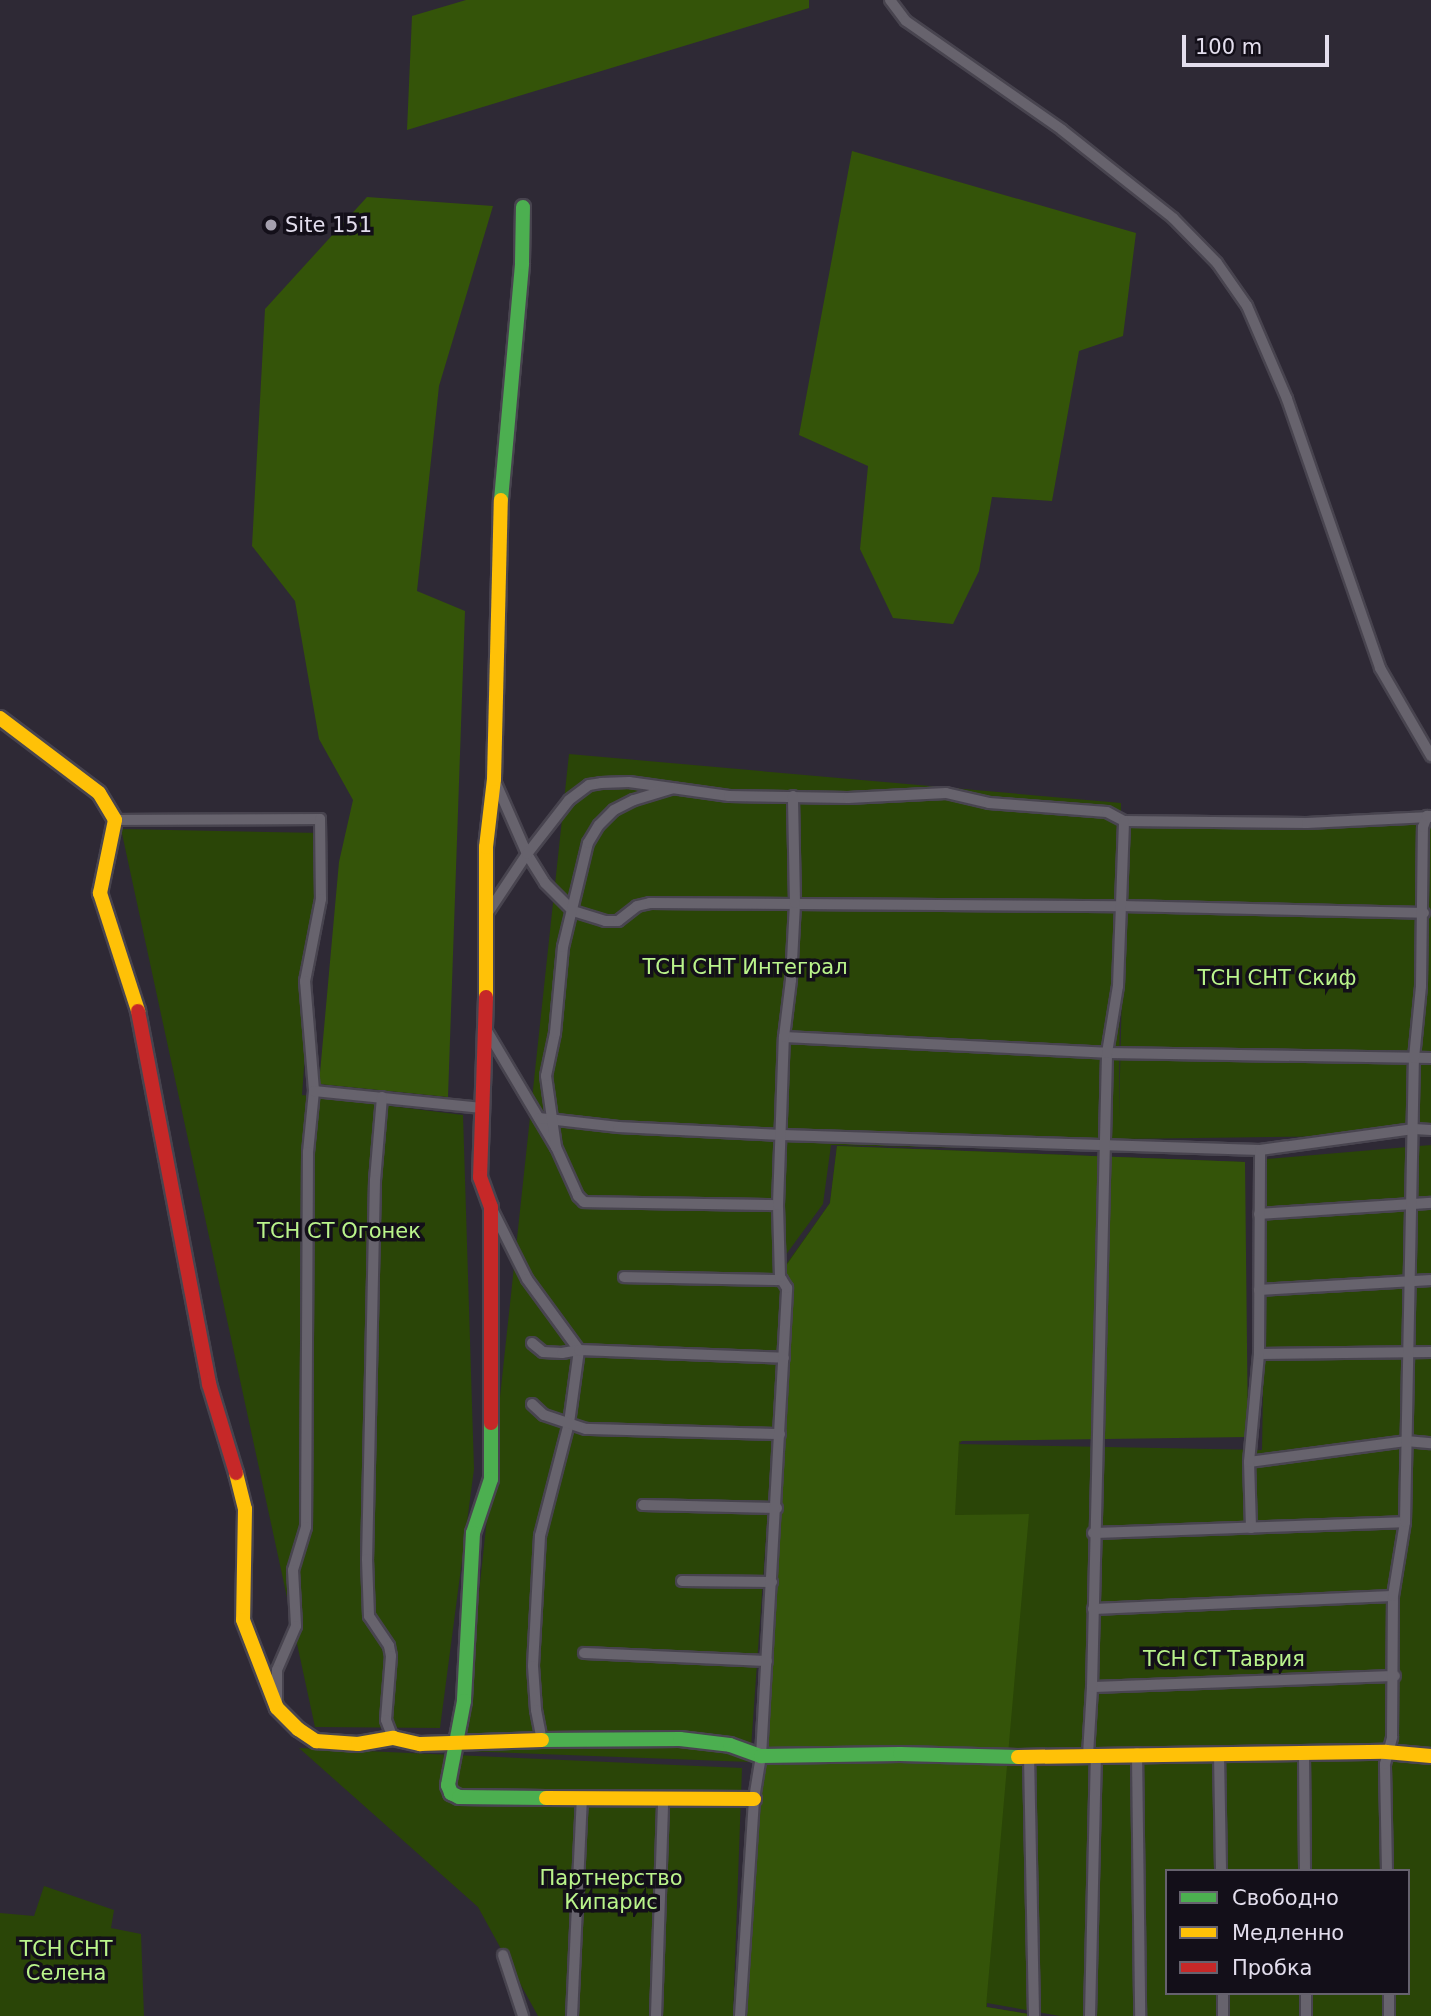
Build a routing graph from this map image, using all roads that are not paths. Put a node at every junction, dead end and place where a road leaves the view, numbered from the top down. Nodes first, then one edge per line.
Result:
1 (904, 0) edge
2 (893, 4) edge
3 (523, 207) dead end
4 (0, 718) edge
5 (1431, 756) edge
6 (494, 779) junction
7 (675, 788) junction
8 (793, 796) junction
9 (1430, 817) edge
10 (115, 820) junction
11 (1124, 821) junction
12 (527, 854) junction
13 (795, 903) junction
14 (1121, 906) junction
15 (573, 911) junction
16 (1424, 913) junction
17 (487, 914) junction
18 (486, 1030) junction
19 (784, 1037) junction
20 (1107, 1054) junction
21 (1414, 1058) junction
22 (1431, 1058) edge
23 (314, 1091) junction
24 (382, 1097) junction
25 (482, 1108) junction
26 (539, 1118) junction
27 (553, 1121) junction
28 (1414, 1129) junction
29 (1431, 1129) edge
30 (782, 1135) junction
31 (1105, 1143) junction
32 (556, 1147) junction
33 (1260, 1150) junction
34 (1412, 1203) junction
35 (1431, 1203) edge
36 (778, 1205) junction
37 (491, 1207) junction
38 (1259, 1214) junction
39 (624, 1277) dead end
40 (782, 1280) junction
41 (1410, 1280) junction
42 (1431, 1280) edge
43 (1259, 1290) junction
44 (532, 1343) dead end
45 (579, 1350) junction
46 (1409, 1352) junction
47 (1431, 1352) edge
48 (1259, 1354) junction
49 (783, 1358) junction
50 (532, 1404) dead end
51 (569, 1423) junction
52 (780, 1434) junction
53 (1406, 1441) junction
54 (1431, 1443) edge
55 (1248, 1462) junction
56 (643, 1505) dead end
57 (777, 1508) junction
58 (1405, 1522) junction
59 (1251, 1528) junction
60 (1093, 1533) junction
61 (682, 1581) dead end
62 (772, 1582) junction
63 (1392, 1596) junction
64 (1093, 1609) junction
65 (584, 1653) dead end
66 (767, 1661) junction
67 (1395, 1676) junction
68 (1092, 1688) junction
69 (277, 1708) junction
70 (393, 1738) junction
71 (542, 1741) junction
72 (455, 1742) junction
73 (1386, 1752) junction
74 (1137, 1753) junction
75 (1219, 1754) junction
76 (1304, 1754) junction
77 (1030, 1755) junction
78 (761, 1756) junction
79 (1092, 1756) junction
80 (1431, 1756) edge
81 (582, 1799) junction
82 (754, 1799) junction
83 (663, 1800) junction
84 (1221, 1869) edge
85 (1305, 1869) edge
86 (1387, 1869) edge
87 (503, 1955) dead end
88 (1223, 1995) edge
89 (1306, 1995) edge
90 (1389, 1995) edge
91 (523, 2016) edge
92 (572, 2016) edge
93 (656, 2016) edge
94 (740, 2016) edge
95 (1034, 2016) edge
96 (1090, 2016) edge
97 (1140, 2016) edge
98 (1223, 2016) edge
99 (1306, 2016) edge
100 (1389, 2016) edge

1 - 2 street
2 - 5 street
3 - 6 street
4 - 10 street
6 - 12 street
6 - 17 street
7 - 8 street
7 - 12 street
7 - 15 street
8 - 11 street
8 - 13 street
9 - 11 street
9 - 16 street
10 - 23 street
10 - 69 street
11 - 14 street
12 - 15 street
12 - 17 street
13 - 14 street
13 - 15 street
13 - 19 street
14 - 16 street
14 - 20 street
15 - 27 street
16 - 21 street
17 - 18 street
18 - 25 street
18 - 26 street
19 - 20 street
19 - 30 street
20 - 21 street
20 - 31 street
21 - 22 street
21 - 28 street
23 - 24 street
23 - 69 street
24 - 25 street
24 - 70 street
25 - 37 street
26 - 27 street
26 - 32 street
27 - 30 street
27 - 32 street
28 - 29 street
28 - 33 street
28 - 34 street
30 - 31 street
30 - 36 street
31 - 33 street
31 - 60 street
32 - 36 street
33 - 38 street
34 - 35 street
34 - 38 street
34 - 41 street
36 - 40 street
37 - 45 street
37 - 72 street
38 - 43 street
39 - 40 street
40 - 49 street
41 - 42 street
41 - 43 street
41 - 46 street
43 - 48 street
44 - 45 street
45 - 49 street
45 - 51 street
46 - 47 street
46 - 48 street
46 - 53 street
48 - 55 street
49 - 52 street
50 - 51 street
51 - 52 street
51 - 71 street
52 - 57 street
53 - 54 street
53 - 55 street
53 - 58 street
55 - 59 street
56 - 57 street
57 - 62 street
58 - 59 street
58 - 63 street
59 - 60 street
60 - 64 street
61 - 62 street
62 - 66 street
63 - 64 street
63 - 67 street
64 - 68 street
65 - 66 street
66 - 78 street
67 - 68 street
67 - 73 street
68 - 79 street
69 - 70 street
70 - 72 street
71 - 72 street
71 - 78 street
72 - 81 street
73 - 76 street
73 - 80 street
73 - 86 street
74 - 75 street
74 - 79 street
74 - 97 street
75 - 76 street
75 - 84 street
76 - 85 street
77 - 78 street
77 - 79 street
77 - 95 street
78 - 82 street
79 - 96 street
81 - 83 street
81 - 92 street
82 - 83 street
82 - 94 street
83 - 93 street
87 - 91 street
88 - 98 street
89 - 99 street
90 - 100 street

